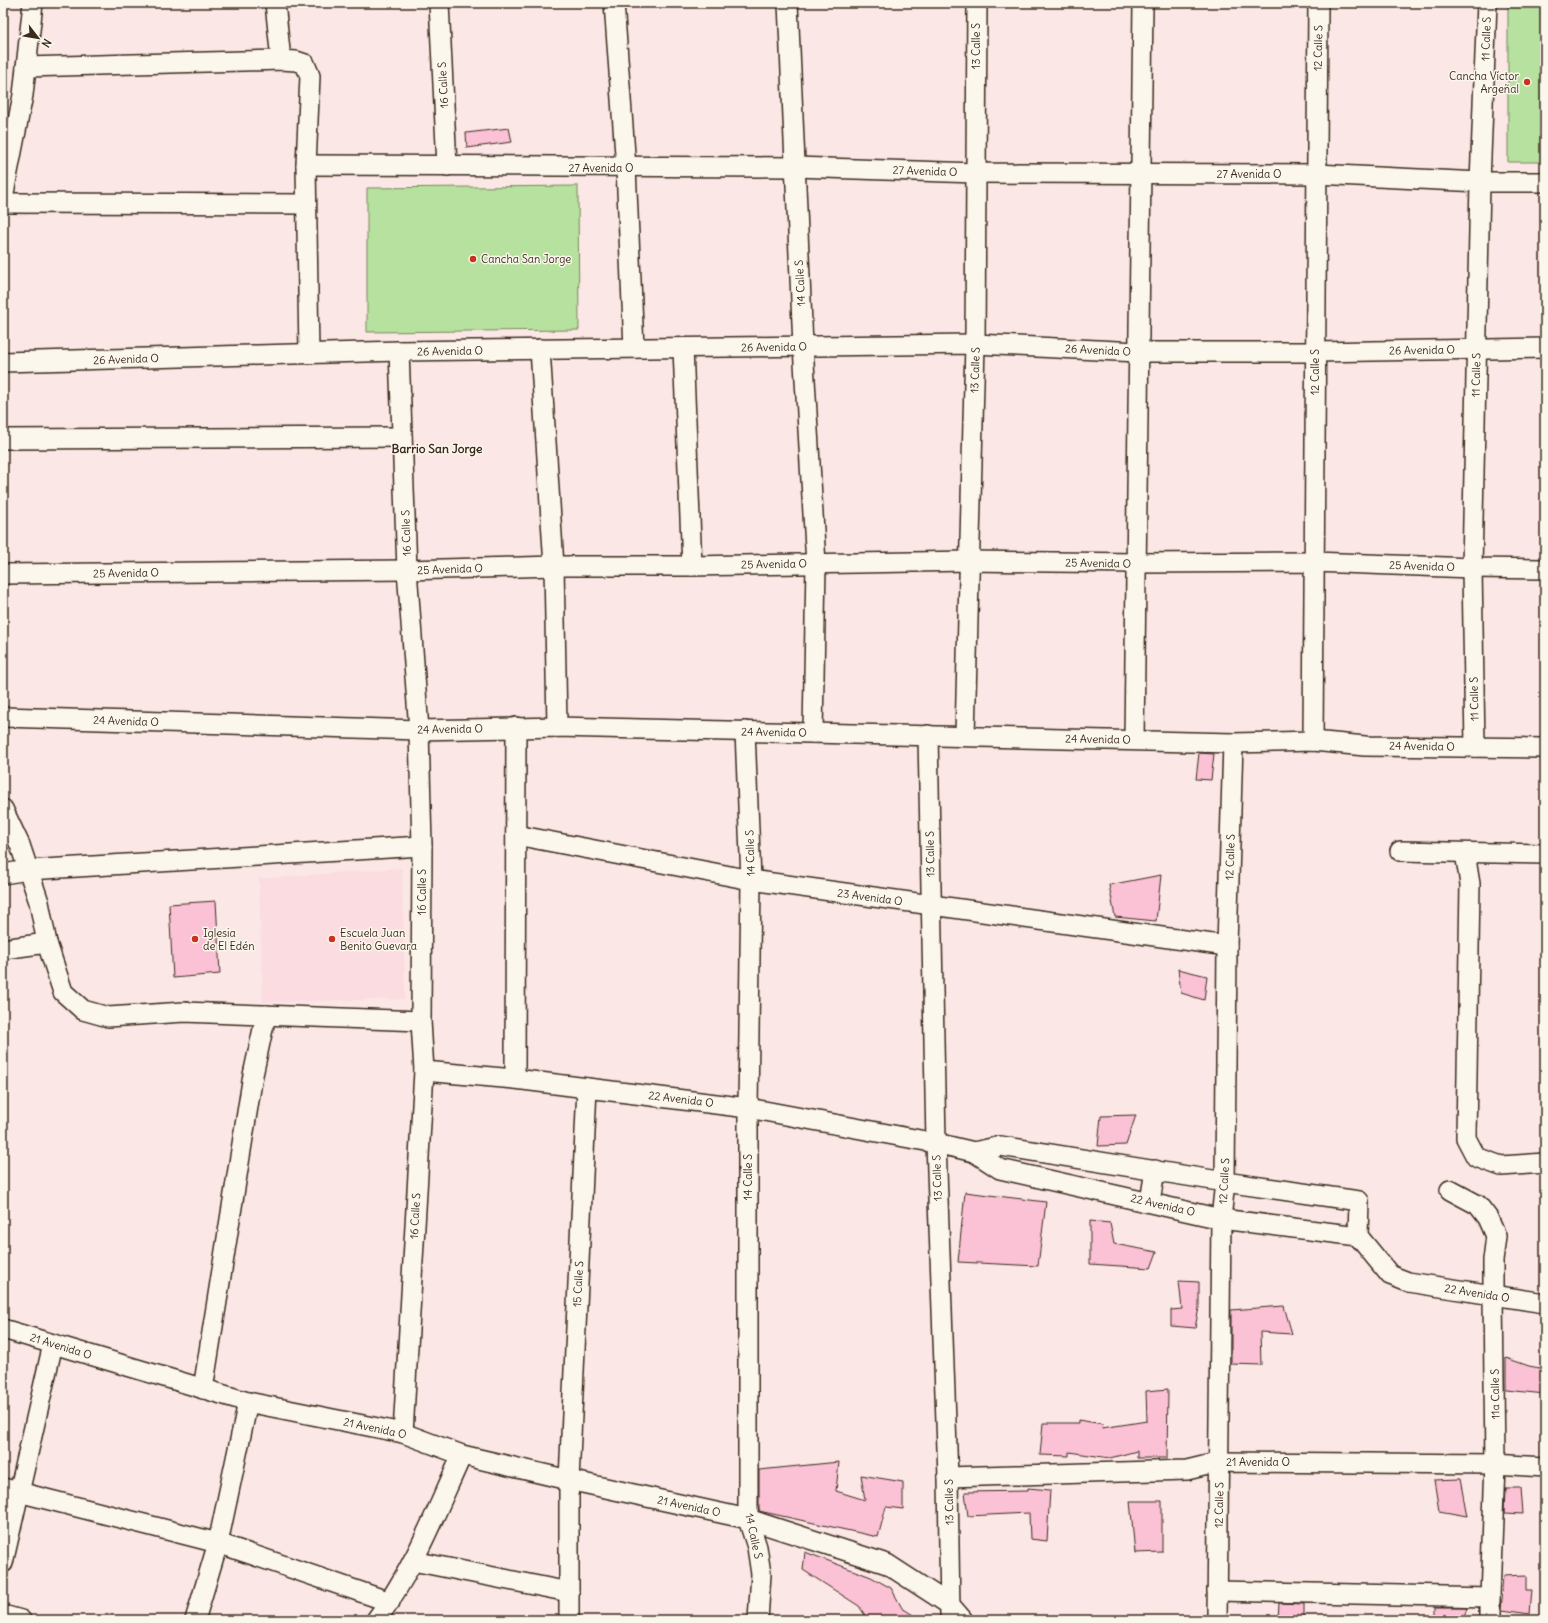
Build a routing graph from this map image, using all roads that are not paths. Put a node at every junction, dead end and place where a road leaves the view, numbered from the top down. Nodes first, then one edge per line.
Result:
1 (32, 3) edge
2 (275, 3) edge
3 (439, 3) edge
4 (614, 3) edge
5 (788, 3) edge
6 (976, 3) edge
7 (1143, 3) edge
8 (1318, 3) edge
9 (1487, 3) edge
10 (281, 60) junction
11 (26, 67) junction
12 (306, 165) junction
13 (447, 166) junction
14 (626, 168) junction
15 (795, 168) junction
16 (976, 173) junction
17 (1141, 174) junction
18 (1316, 174) junction
19 (1480, 182) junction
20 (1545, 182) edge
21 (3, 198) edge
22 (3, 203) edge
23 (306, 204) junction
24 (975, 344) junction
25 (803, 346) junction
26 (634, 348) junction
27 (683, 348) junction
28 (1545, 348) edge
29 (1477, 349) junction
30 (540, 350) junction
31 (399, 351) junction
32 (1138, 352) junction
33 (1315, 352) junction
34 (310, 354) junction
35 (3, 362) edge
36 (402, 437) junction
37 (3, 440) edge
38 (969, 561) junction
39 (1314, 562) junction
40 (1136, 563) junction
41 (816, 564) junction
42 (554, 566) junction
43 (692, 566) junction
44 (1472, 568) junction
45 (1545, 569) edge
46 (407, 570) junction
47 (3, 574) edge
48 (3, 717) edge
49 (516, 727) junction
50 (557, 727) junction
51 (419, 730) junction
52 (746, 731) junction
53 (813, 733) junction
54 (928, 735) junction
55 (965, 736) junction
56 (1134, 740) junction
57 (1313, 741) junction
58 (1233, 742) junction
59 (1475, 747) junction
60 (1545, 748) edge
61 (5, 818) edge
62 (516, 835) junction
63 (422, 846) junction
64 (1400, 851) dead end
65 (1465, 853) junction
66 (1545, 854) edge
67 (28, 870) junction
68 (3, 874) edge
69 (751, 880) junction
70 (932, 905) junction
71 (47, 943) junction
72 (1227, 946) junction
73 (3, 949) edge
74 (266, 1015) junction
75 (421, 1021) junction
76 (424, 1071) junction
77 (515, 1079) junction
78 (587, 1088) junction
79 (748, 1108) junction
80 (936, 1143) junction
81 (974, 1152) junction
82 (1545, 1163) edge
83 (1155, 1170) junction
84 (1225, 1182) junction
85 (1450, 1190) dead end
86 (1150, 1202) junction
87 (1221, 1219) junction
88 (1358, 1236) junction
89 (1493, 1295) junction
90 (1545, 1303) edge
91 (3, 1329) edge
92 (53, 1344) junction
93 (203, 1389) junction
94 (248, 1402) junction
95 (403, 1433) junction
96 (462, 1455) junction
97 (1220, 1462) junction
98 (1496, 1464) junction
99 (1545, 1466) edge
100 (948, 1477) junction
101 (568, 1480) junction
102 (11, 1490) edge
103 (748, 1519) junction
104 (218, 1544) junction
105 (413, 1561) junction
106 (3, 1563) edge
107 (1217, 1591) junction
108 (568, 1592) junction
109 (1490, 1597) junction
110 (390, 1602) junction
111 (950, 1612) edge
112 (3, 1616) edge
113 (21, 1620) edge
114 (195, 1620) edge
115 (376, 1620) edge
116 (569, 1620) edge
117 (758, 1620) edge
118 (963, 1620) edge
119 (1217, 1620) edge
120 (1490, 1620) edge

1 - 11 street
2 - 10 street
3 - 13 street, 16 Calle S
4 - 14 street
5 - 15 street, 14 Calle S
6 - 16 street, 13 Calle S
7 - 17 street
8 - 18 street, 12 Calle S
9 - 19 street, 11 Calle S
10 - 11 street
10 - 12 street
11 - 21 street
12 - 13 street, 27 Avenida O
12 - 23 street
13 - 14 street, 27 Avenida O
14 - 15 street, 27 Avenida O
14 - 26 street
15 - 16 street, 27 Avenida O
15 - 25 street, 14 Calle S
16 - 17 street, 27 Avenida O
16 - 24 street, 13 Calle S
17 - 18 street, 27 Avenida O
17 - 32 street
18 - 19 street, 27 Avenida O
18 - 33 street, 12 Calle S
19 - 20 street, 27 Avenida O
19 - 29 street, 11 Calle S
22 - 23 street
23 - 34 street
24 - 25 street, 26 Avenida O
24 - 32 street, 26 Avenida O
24 - 38 street, 13 Calle S
25 - 27 street, 26 Avenida O
25 - 41 street, 14 Calle S
26 - 27 street, 26 Avenida O
26 - 30 street, 26 Avenida O
27 - 43 street
28 - 29 street, 26 Avenida O
29 - 33 street, 26 Avenida O
29 - 44 street, 11 Calle S
30 - 31 street, 26 Avenida O
30 - 42 street
31 - 34 street, 26 Avenida O
31 - 36 street, 16 Calle S
32 - 33 street, 26 Avenida O
32 - 40 street
33 - 39 street, 12 Calle S
34 - 35 street, 26 Avenida O
36 - 37 street
36 - 46 street, 16 Calle S
38 - 40 street, 25 Avenida O
38 - 41 street, 25 Avenida O
38 - 55 street, 13 Calle S
39 - 40 street, 25 Avenida O
39 - 44 street, 25 Avenida O
39 - 57 street, 12 Calle S
40 - 56 street
41 - 43 street, 25 Avenida O
41 - 53 street, 14 Calle S
42 - 43 street, 25 Avenida O
42 - 46 street, 25 Avenida O
42 - 50 street
44 - 45 street, 25 Avenida O
44 - 59 street, 11 Calle S
46 - 47 street, 25 Avenida O
46 - 51 street, 16 Calle S
48 - 51 street, 24 Avenida O
49 - 50 street, 24 Avenida O
49 - 51 street, 24 Avenida O
49 - 62 street
50 - 52 street, 24 Avenida O
51 - 63 street, 16 Calle S
52 - 53 street, 24 Avenida O
52 - 69 street, 14 Calle S
53 - 54 street, 24 Avenida O
54 - 55 street, 24 Avenida O
54 - 70 street, 13 Calle S
55 - 56 street, 24 Avenida O
56 - 58 street, 24 Avenida O
57 - 58 street, 24 Avenida O
57 - 59 street, 24 Avenida O
58 - 72 street, 12 Calle S
59 - 60 street, 24 Avenida O
61 - 67 street
62 - 69 street, 23 Avenida O
62 - 77 street
63 - 67 street
63 - 75 street, 16 Calle S
64 - 65 street
65 - 66 street
65 - 82 street
67 - 68 street
67 - 71 street
69 - 70 street, 23 Avenida O
69 - 79 street, 14 Calle S
70 - 72 street, 23 Avenida O
70 - 80 street, 13 Calle S
71 - 73 street
71 - 74 street
72 - 84 street, 12 Calle S
74 - 75 street
74 - 93 street
75 - 76 street, 16 Calle S
76 - 77 street, 22 Avenida O
76 - 95 street, 16 Calle S
77 - 78 street, 22 Avenida O
78 - 79 street, 22 Avenida O
78 - 101 street, 15 Calle S
79 - 80 street, 22 Avenida O
79 - 103 street, 14 Calle S
80 - 81 street, 22 Avenida O
80 - 100 street, 13 Calle S
81 - 83 street
81 - 86 street, 22 Avenida O
83 - 84 street
83 - 86 street
84 - 87 street, 12 Calle S
84 - 88 street
85 - 89 street, 11a Calle S
86 - 87 street, 22 Avenida O
87 - 88 street, 22 Avenida O
87 - 97 street, 12 Calle S
88 - 89 street, 22 Avenida O
89 - 90 street, 22 Avenida O
89 - 98 street, 11a Calle S
91 - 92 street, 21 Avenida O
92 - 93 street, 21 Avenida O
92 - 102 street
93 - 94 street, 21 Avenida O
94 - 95 street, 21 Avenida O
94 - 104 street
95 - 96 street, 21 Avenida O
96 - 101 street, 21 Avenida O
96 - 105 street
97 - 98 street, 21 Avenida O
97 - 100 street, 21 Avenida O
97 - 107 street, 12 Calle S
98 - 99 street, 21 Avenida O
98 - 109 street, 11a Calle S
100 - 111 street, 13 Calle S
101 - 103 street, 21 Avenida O
101 - 108 street, 15 Calle S
102 - 104 street
102 - 106 street
103 - 111 street, 21 Avenida O
103 - 117 street, 14 Calle S
104 - 110 street
104 - 114 street
105 - 108 street
105 - 110 street
107 - 109 street
107 - 119 street, 12 Calle S
108 - 116 street, 15 Calle S
109 - 120 street, 11a Calle S
110 - 115 street
111 - 118 street, 21 Avenida O
112 - 113 street

